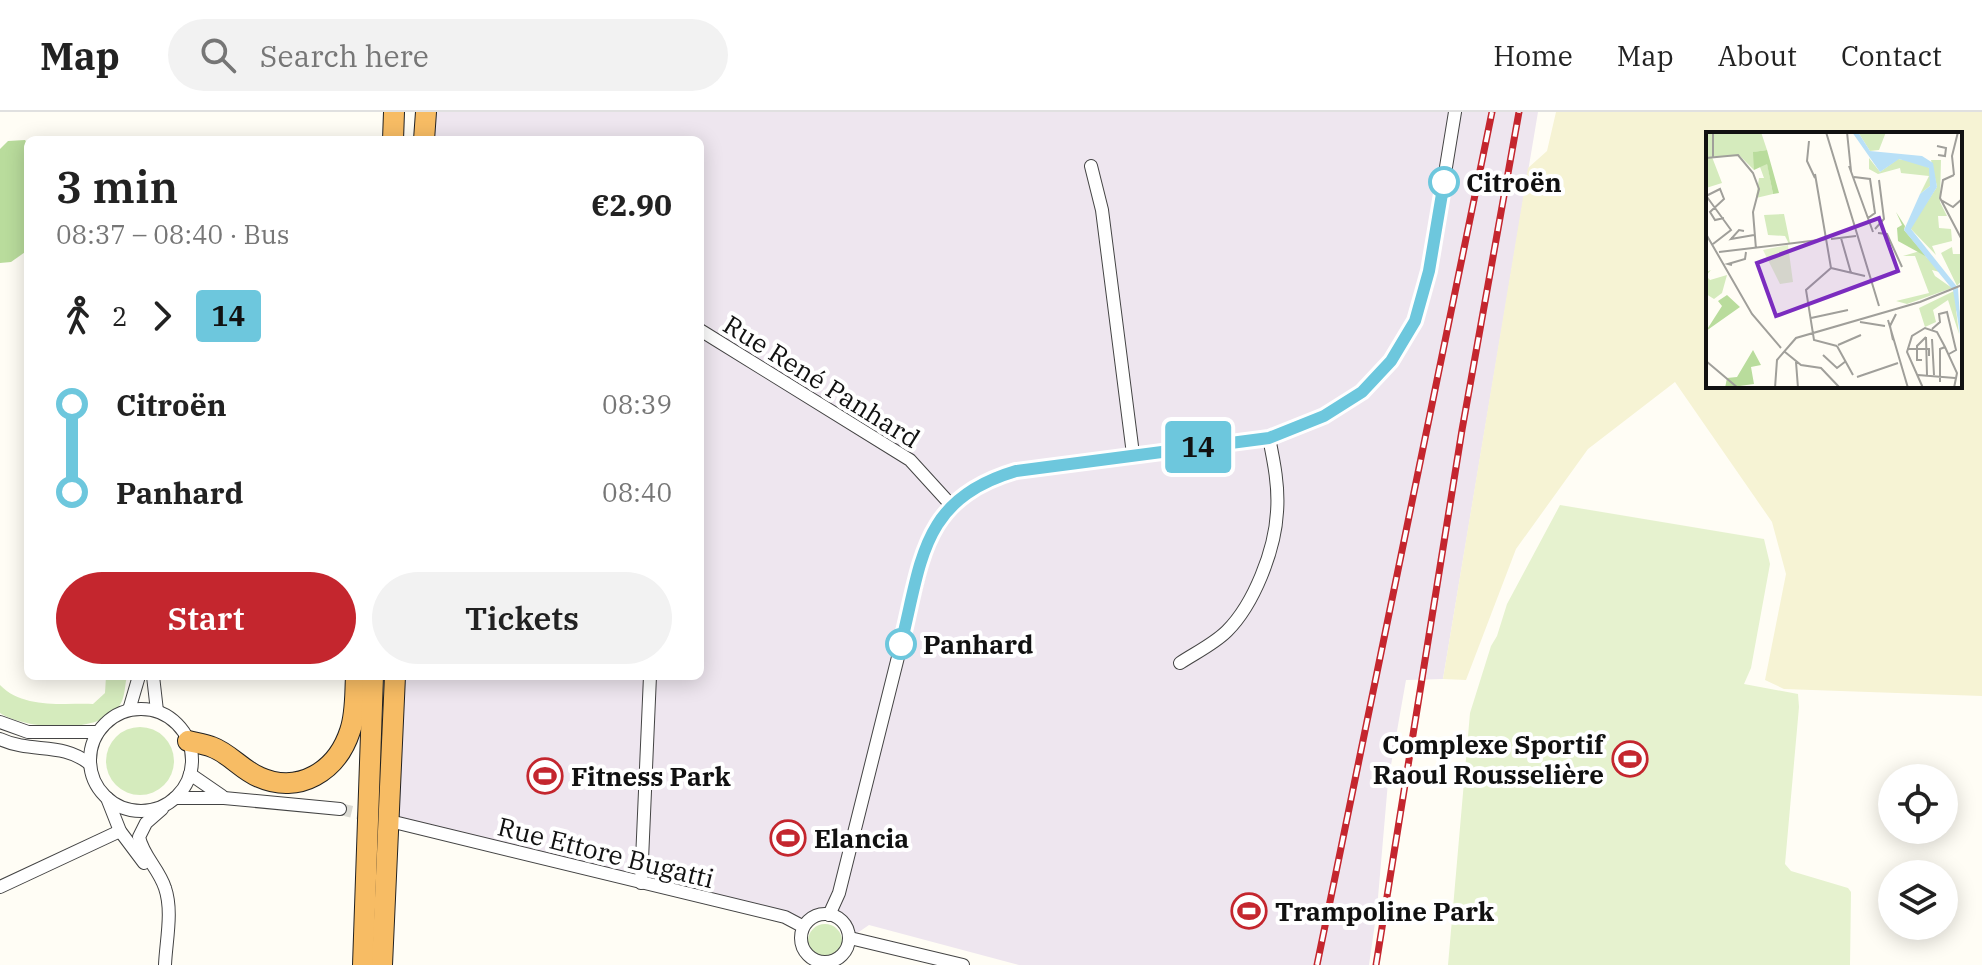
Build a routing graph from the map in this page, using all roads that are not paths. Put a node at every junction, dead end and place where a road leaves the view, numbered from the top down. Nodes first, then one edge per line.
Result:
1 (394, 112) edge
2 (416, 112) edge
3 (426, 112) edge
4 (1455, 112) edge
5 (393, 136) edge
6 (415, 136) edge
7 (424, 136) edge
8 (1091, 166) dead end
9 (704, 332) edge
10 (1269, 438) junction
11 (1133, 454) junction
12 (951, 505) junction
13 (1180, 663) dead end
14 (138, 680) edge
15 (153, 680) edge
16 (356, 680) edge
17 (373, 680) edge
18 (395, 680) edge
19 (650, 680) edge
20 (129, 710) junction
21 (157, 711) junction
22 (0, 722) edge
23 (98, 732) junction
24 (0, 739) edge
25 (188, 741) junction
26 (90, 764) junction
27 (190, 774) junction
28 (107, 798) junction
29 (224, 798) junction
30 (171, 801) junction
31 (340, 809) tunnel mouth
32 (398, 823) tunnel mouth
33 (120, 831) junction
34 (161, 879) junction
35 (641, 883) junction
36 (0, 887) edge
37 (829, 915) junction
38 (802, 926) junction
39 (850, 938) junction
40 (820, 963) edge
41 (165, 965) edge
42 (363, 965) edge
43 (382, 965) edge
44 (963, 965) edge

1 - 5 highway
2 - 6 highway
3 - 7 highway
4 - 10 street
8 - 11 street
9 - 12 street, Rue René Panhard
10 - 11 street
10 - 13 street
11 - 12 street
12 - 37 street
14 - 20 street
15 - 21 street
16 - 25 highway
17 - 42 highway
18 - 43 highway
19 - 35 street
20 - 21 street
20 - 23 street
21 - 25 street
22 - 23 street
23 - 26 street
24 - 26 street
25 - 27 street
26 - 28 street
27 - 29 street
27 - 30 street
28 - 30 street
28 - 33 street
29 - 30 street
29 - 31 street
30 - 34 street
32 - 35 street, Rue Ettore Bugatti
33 - 34 street
33 - 36 street
34 - 41 street
35 - 38 street, Rue Ettore Bugatti
37 - 38 street
37 - 39 street
38 - 40 street
39 - 40 street
39 - 44 street

